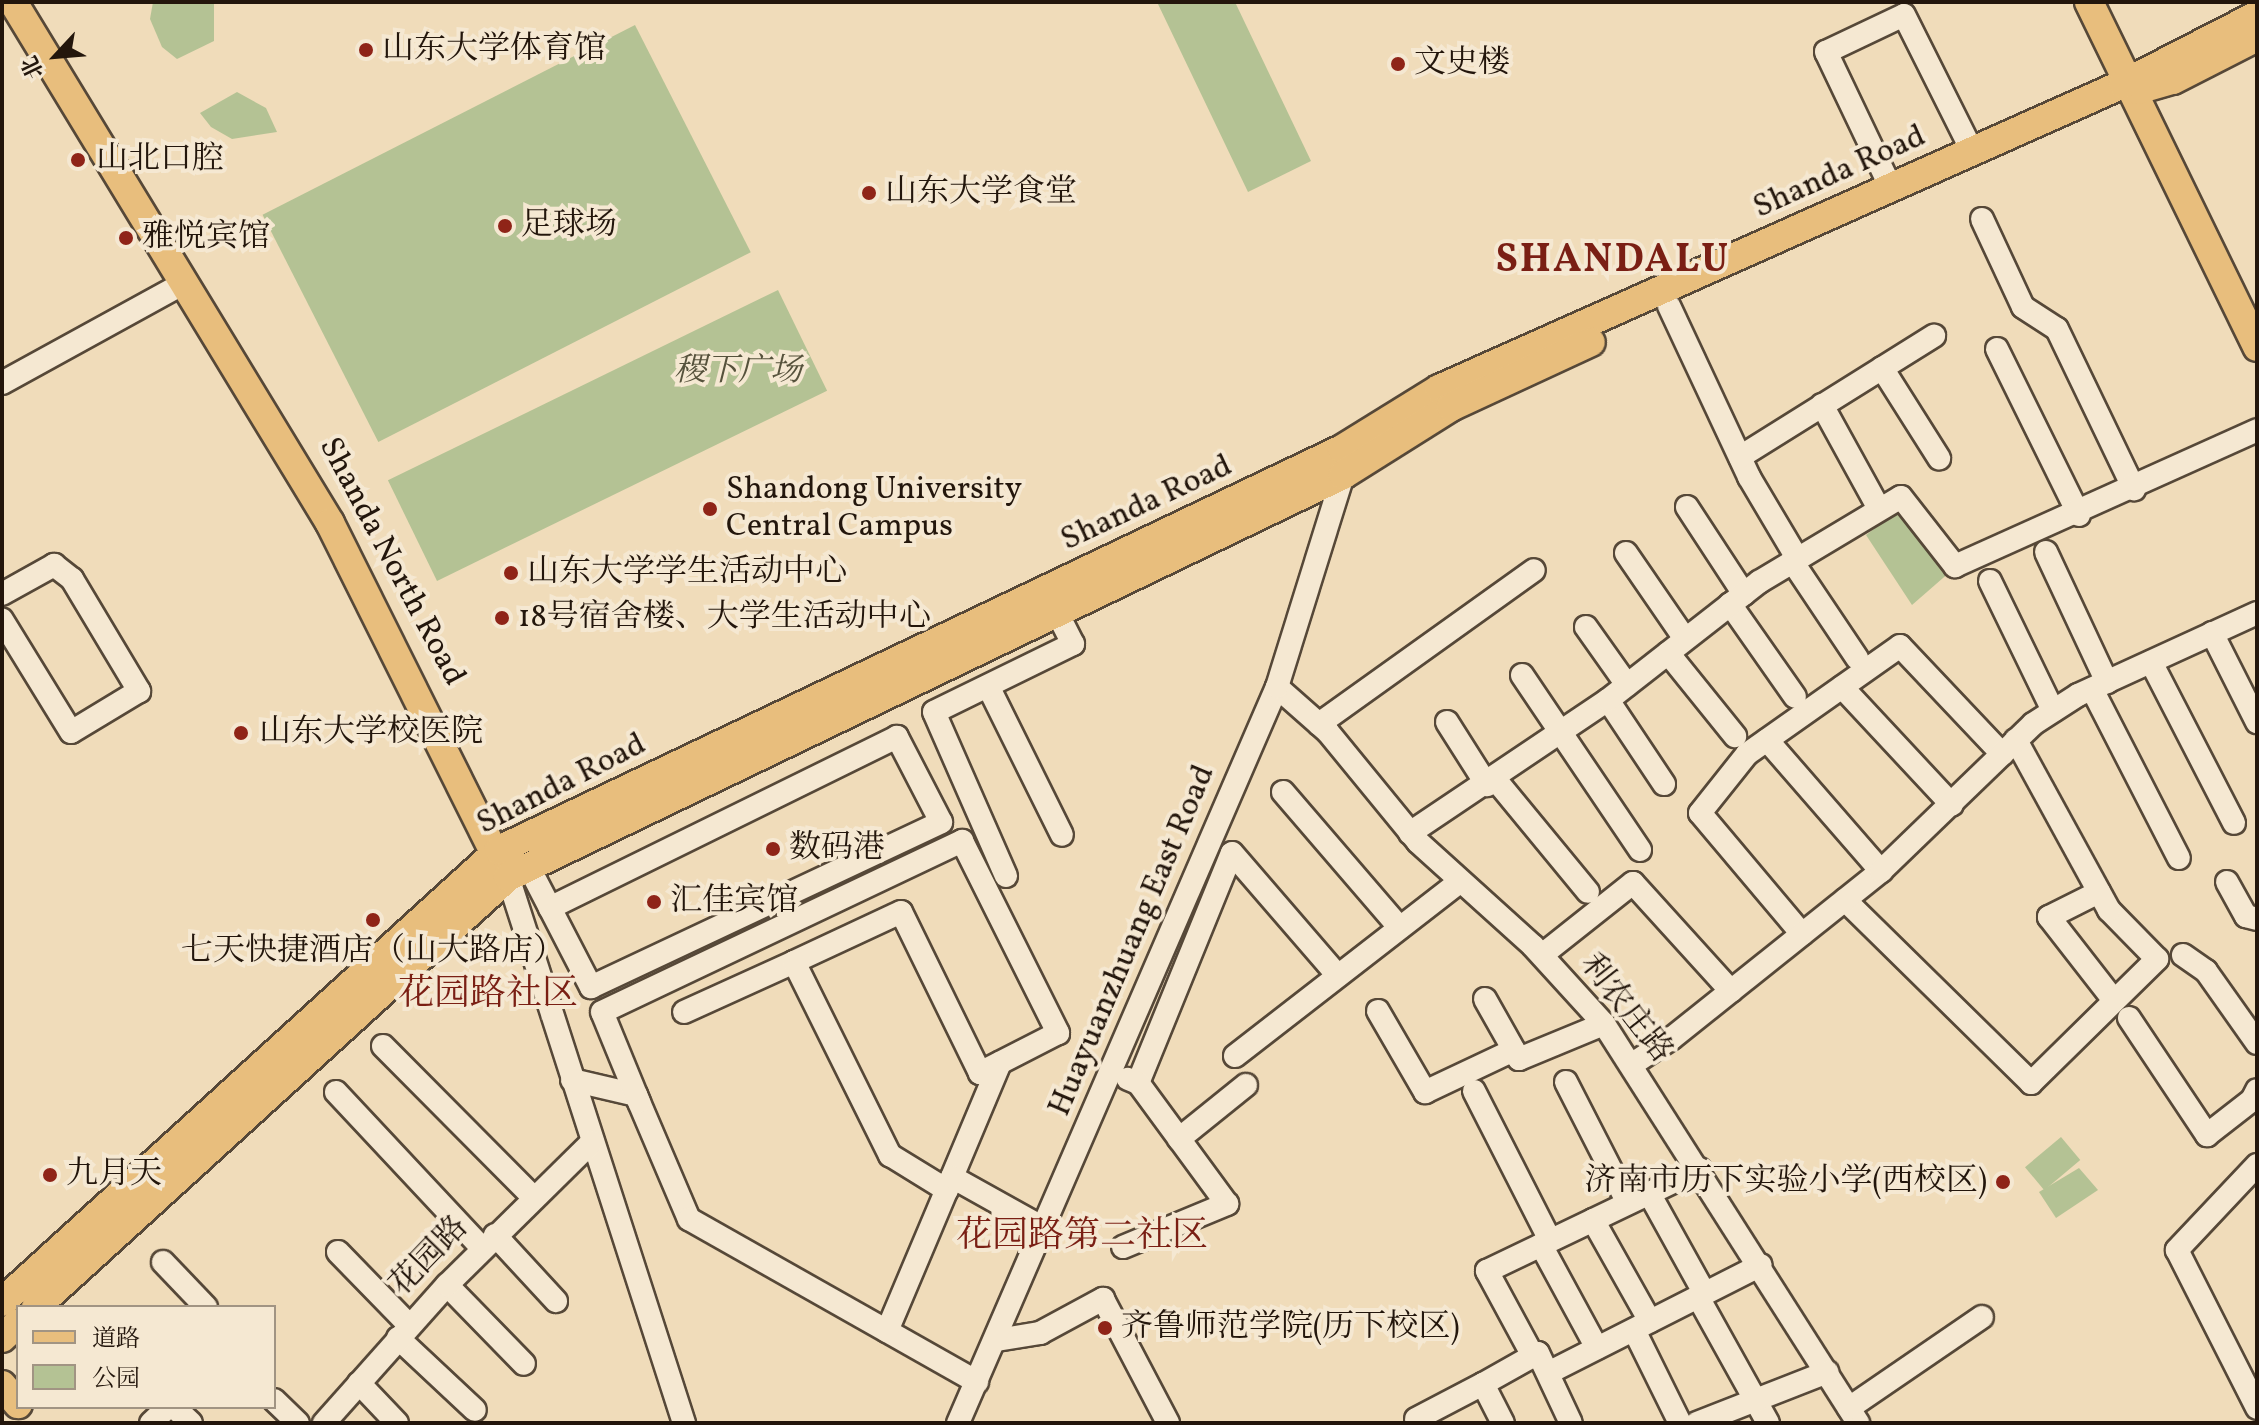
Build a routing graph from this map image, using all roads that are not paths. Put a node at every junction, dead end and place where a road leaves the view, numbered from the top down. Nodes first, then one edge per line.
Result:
1 (13, 2) edge
2 (22, 2) edge
3 (2089, 2) edge
4 (2257, 15) edge
5 (2257, 37) edge
6 (2131, 86) junction
7 (1972, 151) junction
8 (1891, 188) junction
9 (1982, 219) dead end
10 (184, 283) junction
11 (1669, 306) junction
12 (1934, 336) dead end
13 (2257, 347) edge
14 (1997, 349) dead end
15 (1882, 368) junction
16 (2, 383) edge
17 (1822, 405) junction
18 (2257, 430) edge
19 (1740, 457) junction
20 (1939, 458) dead end
21 (1343, 475) junction
22 (2134, 489) junction
23 (1877, 505) dead end
24 (1687, 507) dead end
25 (2079, 515) junction
26 (2046, 552) dead end
27 (1626, 553) dead end
28 (1795, 560) junction
29 (1534, 570) dead end
30 (1990, 581) dead end
31 (2, 594) edge
32 (1737, 599) junction
33 (1057, 613) junction
34 (2257, 613) edge
35 (2, 620) edge
36 (1586, 627) dead end
37 (2212, 633) junction
38 (1676, 646) junction
39 (1857, 658) dead end
40 (2151, 662) junction
41 (1522, 675) dead end
42 (1627, 685) junction
43 (2100, 685) junction
44 (988, 686) junction
45 (1277, 687) junction
46 (1842, 687) junction
47 (1795, 697) dead end
48 (1608, 700) junction
49 (2053, 711) junction
50 (1447, 722) dead end
51 (2257, 722) edge
52 (1319, 724) junction
53 (1558, 735) junction
54 (1735, 736) dead end
55 (1767, 740) junction
56 (2009, 747) junction
57 (1491, 782) junction
58 (1664, 784) dead end
59 (1283, 792) dead end
60 (1952, 805) junction
61 (2234, 823) dead end
62 (1410, 833) junction
63 (1062, 835) dead end
64 (1640, 850) dead end
65 (2179, 858) dead end
66 (508, 865) junction
67 (1881, 871) junction
68 (1006, 876) dead end
69 (2227, 882) dead end
70 (1457, 884) dead end
71 (1588, 892) dead end
72 (2099, 892) junction
73 (1845, 900) junction
74 (550, 908) junction
75 (2257, 919) edge
76 (1400, 928) junction
77 (1802, 934) junction
78 (1542, 955) junction
79 (2183, 955) dead end
80 (794, 962) junction
81 (1338, 976) junction
82 (1731, 991) junction
83 (2112, 998) dead end
84 (1485, 999) dead end
85 (1378, 1011) dead end
86 (684, 1012) dead end
87 (2129, 1018) dead end
88 (1604, 1024) junction
89 (2257, 1043) edge
90 (383, 1046) dead end
91 (1514, 1050) junction
92 (1235, 1056) dead end
93 (1000, 1063) junction
94 (1631, 1065) junction
95 (1112, 1071) junction
96 (572, 1080) junction
97 (1566, 1082) dead end
98 (1138, 1083) junction
99 (1246, 1085) dead end
100 (2257, 1090) edge
101 (1474, 1091) dead end
102 (336, 1092) dead end
103 (636, 1095) junction
104 (1179, 1139) junction
105 (592, 1142) junction
106 (2257, 1165) edge
107 (1700, 1169) junction
108 (949, 1184) junction
109 (1649, 1193) junction
110 (534, 1198) junction
111 (1628, 1203) junction
112 (1593, 1220) junction
113 (1045, 1229) junction
114 (489, 1242) junction
115 (1546, 1243) junction
116 (1123, 1247) dead end
117 (338, 1252) dead end
118 (163, 1262) dead end
119 (1761, 1265) junction
120 (447, 1285) junction
121 (1701, 1296) junction
122 (556, 1301) dead end
123 (2, 1302) edge
124 (38, 1305) edge
125 (204, 1305) edge
126 (1982, 1317) dead end
127 (1642, 1326) junction
128 (887, 1331) junction
129 (404, 1332) junction
130 (997, 1340) junction
131 (1597, 1348) junction
132 (1533, 1356) junction
133 (524, 1364) dead end
134 (1552, 1371) dead end
135 (1827, 1372) junction
136 (977, 1382) junction
137 (359, 1383) junction
138 (1483, 1384) junction
139 (2, 1385) edge
140 (1755, 1400) junction
141 (16, 1401) edge
142 (276, 1402) edge
143 (2257, 1408) edge
144 (166, 1409) edge
145 (176, 1409) edge
146 (475, 1410) dead end
147 (1853, 1416) edge
148 (1414, 1422) edge
149 (151, 1423) edge
150 (191, 1423) edge
151 (298, 1423) edge
152 (324, 1423) edge
153 (397, 1423) edge
154 (684, 1423) edge
155 (958, 1423) edge
156 (1168, 1423) edge
157 (1503, 1423) edge
158 (1571, 1423) edge
159 (1680, 1423) edge
160 (1697, 1423) edge
161 (1768, 1423) edge

1 - 10 main road, Shanda North Road
2 - 66 main road, Shanda North Road
3 - 6 main road
4 - 6 main road, Shanda Road
5 - 6 main road, Shanda Road
6 - 7 main road, Shanda Road
6 - 11 main road, Shanda Road
6 - 13 main road
7 - 8 main road, Shanda Road
7 - 8 street
8 - 66 main road, Shanda Road
9 - 22 street
10 - 16 street
10 - 66 main road, Shanda North Road
11 - 19 street
11 - 21 main road, Shanda Road
12 - 15 street
14 - 25 street
15 - 17 street
15 - 20 street
17 - 19 street
17 - 23 street
18 - 22 street
19 - 28 street
21 - 33 main road, Shanda Road
21 - 45 street, Huayuanzhuang East Road
22 - 25 street
24 - 32 street
25 - 28 street
26 - 43 street
27 - 38 street
28 - 32 street
28 - 39 street
29 - 52 street
30 - 49 street
31 - 35 street
32 - 38 street
32 - 47 street
33 - 44 street
33 - 66 main road, Shanda Road
34 - 37 street
36 - 42 street
37 - 40 street
37 - 51 street
38 - 42 street
38 - 54 street
40 - 43 street
40 - 61 street
41 - 53 street
42 - 48 street
43 - 49 street
43 - 65 street
44 - 63 street
44 - 68 street
45 - 52 street, 利农庄路
45 - 95 street, Huayuanzhuang East Road
46 - 55 street
46 - 56 street
46 - 60 street
48 - 53 street
48 - 58 street
49 - 56 street
50 - 57 street
52 - 62 street, 利农庄路
53 - 57 street
53 - 64 street
55 - 67 street
55 - 77 street
56 - 60 street
56 - 72 street
57 - 62 street
57 - 71 street
59 - 76 street
60 - 67 street
62 - 78 street, 利农庄路
66 - 74 street
66 - 96 street
66 - 123 main road, Shanda Road
66 - 124 main road, Shanda Road
67 - 73 street
69 - 75 street
70 - 76 street
72 - 73 street
72 - 83 street
73 - 77 street
74 - 74 street
76 - 81 street
77 - 82 street
78 - 82 street
78 - 88 street, 利农庄路
79 - 89 street
80 - 86 street
80 - 93 street
80 - 108 street
81 - 92 street
81 - 98 street
82 - 94 street
84 - 91 street
85 - 91 street
87 - 100 street
88 - 91 street
88 - 94 street, 利农庄路
90 - 110 street
93 - 103 street
93 - 108 street
94 - 107 street, 利农庄路
95 - 98 street
95 - 113 street, Huayuanzhuang East Road
96 - 103 street
96 - 105 street
97 - 111 street
98 - 104 street
99 - 104 street
101 - 115 street
102 - 114 street
103 - 128 street
104 - 116 street
105 - 110 street, 花园路
105 - 154 street
106 - 143 street
107 - 109 street
107 - 119 street, 利农庄路
108 - 113 street
108 - 128 street
109 - 111 street
109 - 121 street
110 - 114 street, 花园路
111 - 112 street
112 - 115 street
112 - 127 street
113 - 130 street, Huayuanzhuang East Road
114 - 120 street, 花园路
114 - 122 street
115 - 131 street
115 - 132 street
117 - 129 street
118 - 125 street
119 - 121 street
119 - 135 street, 利农庄路
120 - 129 street, 花园路
120 - 133 street
121 - 127 street
121 - 140 street
126 - 147 street
127 - 131 street
127 - 159 street
128 - 136 street
129 - 137 street, 花园路
129 - 146 street
130 - 136 street, Huayuanzhuang East Road
130 - 156 street
131 - 134 street
132 - 138 street
132 - 158 street
135 - 140 street
135 - 147 street, 利农庄路
136 - 155 street, Huayuanzhuang East Road
137 - 152 street, 花园路
137 - 153 street
138 - 148 street
138 - 157 street
139 - 141 main road
140 - 160 street
140 - 161 street
142 - 151 street
144 - 149 street
145 - 150 street

